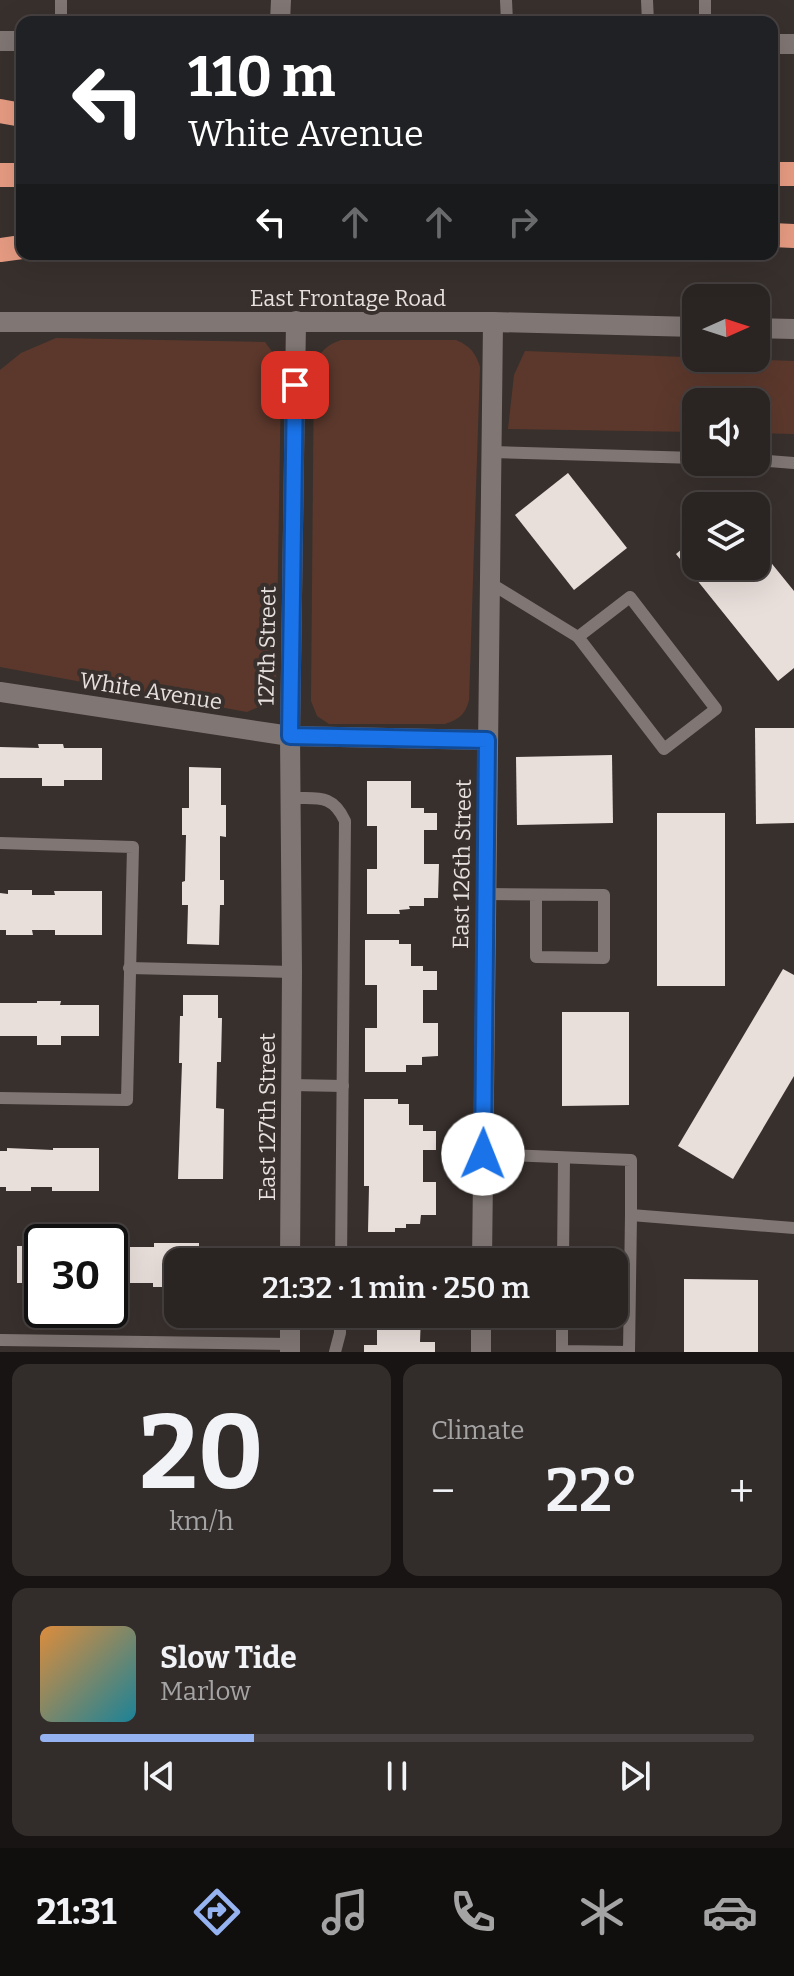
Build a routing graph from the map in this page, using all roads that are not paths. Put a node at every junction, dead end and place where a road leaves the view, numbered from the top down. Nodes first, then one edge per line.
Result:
1 (296, 321) junction
2 (0, 322) edge
3 (493, 322) junction
4 (682, 327) edge
5 (770, 328) edge
6 (794, 329) edge
7 (491, 452) junction
8 (682, 458) edge
9 (770, 461) edge
10 (794, 463) edge
11 (490, 583) junction
12 (578, 637) junction
13 (0, 692) edge
14 (290, 736) junction
15 (487, 740) junction
16 (291, 798) junction
17 (0, 843) edge
18 (486, 894) junction
19 (536, 895) junction
20 (129, 968) junction
21 (292, 972) junction
22 (292, 1085) junction
23 (343, 1086) junction
24 (0, 1098) edge
25 (483, 1154) junction
26 (564, 1158) junction
27 (631, 1215) junction
28 (794, 1228) edge
29 (290, 1248) edge
30 (341, 1248) edge
31 (482, 1248) edge
32 (563, 1248) edge
33 (340, 1328) edge
34 (481, 1328) edge
35 (562, 1328) edge
36 (0, 1340) edge
37 (290, 1348) edge
38 (335, 1352) edge
39 (481, 1352) edge

1 - 2 street, East Frontage Road
1 - 3 street, East Frontage Road
1 - 14 street, 127th Street
3 - 4 street, East Frontage Road
3 - 7 street, East 126th Street
5 - 6 street
7 - 8 lane
7 - 11 street, East 126th Street
9 - 10 lane
11 - 12 lane
11 - 15 street, East 126th Street
12 - 12 lane
13 - 14 street, White Avenue
14 - 15 street, White Avenue
14 - 16 street, 127th Street
15 - 18 street, East 126th Street
16 - 21 street, 127th Street
16 - 23 lane
17 - 20 lane
18 - 19 lane
18 - 25 street, East 126th Street
19 - 19 lane
20 - 21 lane
20 - 24 lane
21 - 22 street, East 127th Street
22 - 23 lane
22 - 29 street, East 127th Street
23 - 30 lane
25 - 26 lane
25 - 31 street, East 126th Street
26 - 27 lane
26 - 32 lane
27 - 28 lane
27 - 35 lane
33 - 38 lane
34 - 39 street
36 - 37 lane

